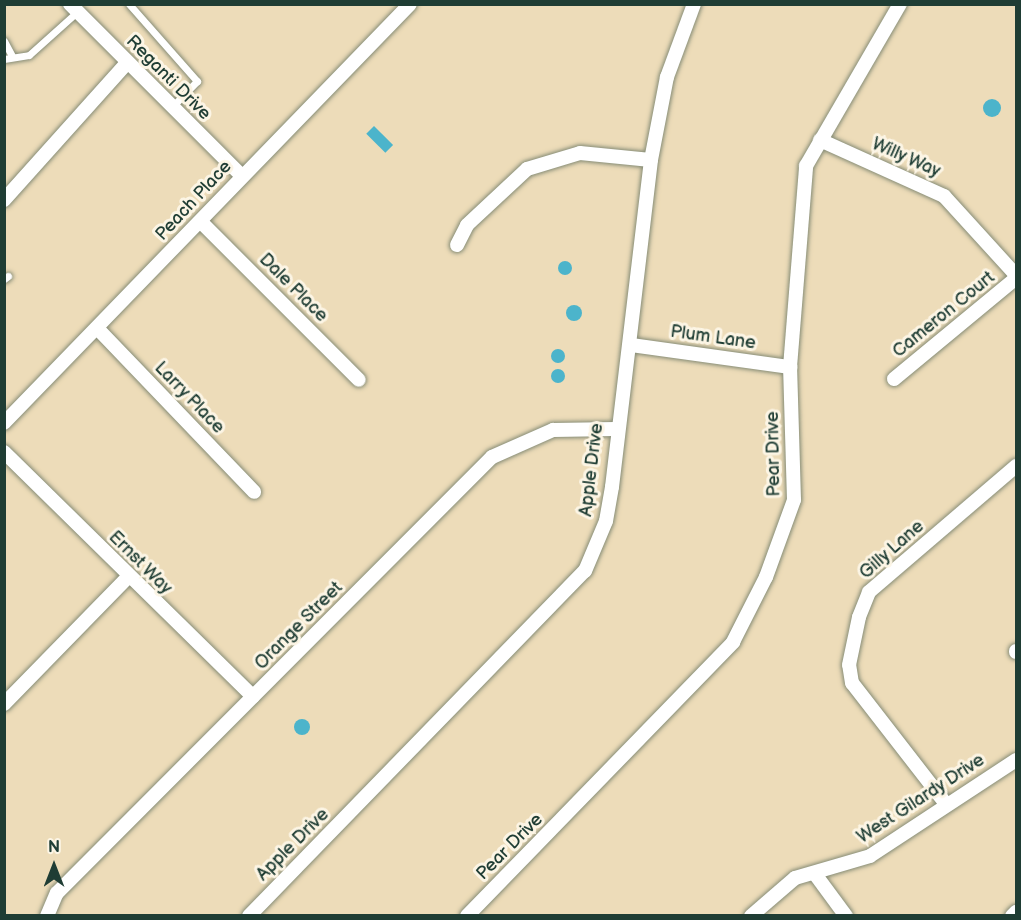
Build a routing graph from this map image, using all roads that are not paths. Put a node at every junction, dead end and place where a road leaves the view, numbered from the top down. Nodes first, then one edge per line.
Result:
1 (129, 4) edge
2 (410, 4) edge
3 (694, 4) edge
4 (900, 4) edge
5 (74, 8) edge
6 (4, 41) edge
7 (12, 56) junction
8 (4, 59) edge
9 (127, 63) junction
10 (171, 107) junction
11 (820, 140) junction
12 (651, 160) junction
13 (242, 176) junction
14 (4, 200) edge
15 (201, 222) junction
16 (457, 245) dead end
17 (1017, 277) edge
18 (97, 328) junction
19 (631, 345) junction
20 (790, 367) junction
21 (894, 379) dead end
22 (359, 380) dead end
23 (4, 423) edge
24 (615, 429) junction
25 (4, 452) edge
26 (1017, 466) edge
27 (254, 492) dead end
28 (128, 577) junction
29 (254, 697) junction
30 (4, 704) edge
31 (1017, 760) edge
32 (946, 804) junction
33 (815, 874) junction
34 (1017, 912) edge
35 (47, 915) edge
36 (249, 915) edge
37 (467, 915) edge
38 (751, 915) edge
39 (846, 915) edge
40 (1012, 915) edge

1 - 10 lane
2 - 13 street, Peach Place
3 - 12 street, Apple Drive
4 - 11 street, Pear Drive
5 - 7 lane
5 - 9 street, Reganti Drive
6 - 7 lane
7 - 8 lane
9 - 10 street, Reganti Drive
9 - 14 street
10 - 13 street, Reganti Drive
11 - 17 street, Willy Way
11 - 20 street, Pear Drive
12 - 16 street
12 - 19 street, Apple Drive
13 - 15 street, Peach Place
15 - 18 street, Peach Place
15 - 22 street, Dale Place
17 - 21 street, Cameron Court
18 - 23 street, Peach Place
18 - 27 street, Larry Place
19 - 20 street, Plum Lane
19 - 24 street, Apple Drive
20 - 37 street, Pear Drive
24 - 29 street, Orange Street
24 - 36 street, Apple Drive
25 - 28 street, Ernst Way
26 - 32 street, Gilly Lane
28 - 29 street, Ernst Way
28 - 30 street
29 - 35 street, Orange Street
31 - 32 street, West Gilardy Drive
32 - 33 street, West Gilardy Drive
33 - 38 street, West Gilardy Drive
33 - 39 street
34 - 40 street

